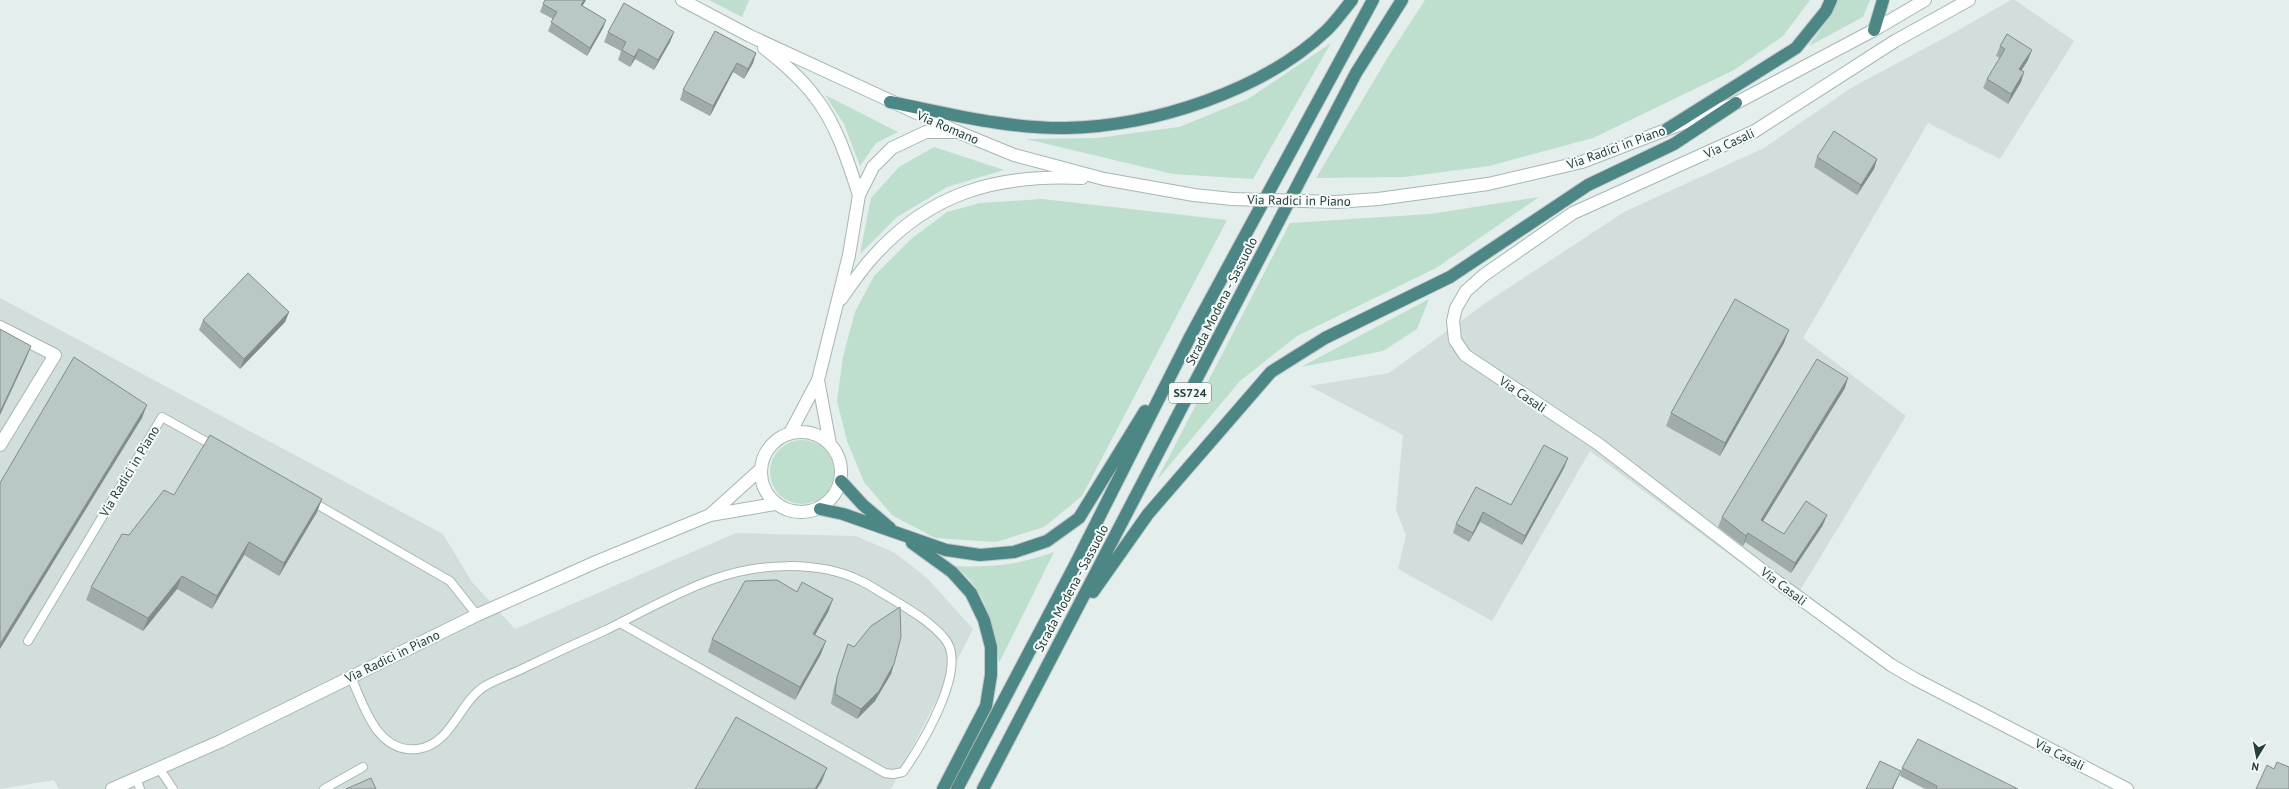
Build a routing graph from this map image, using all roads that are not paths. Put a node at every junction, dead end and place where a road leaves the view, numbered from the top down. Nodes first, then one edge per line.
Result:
1 (682, 0) edge
2 (1352, 0) edge
3 (1373, 0) edge
4 (1402, 0) edge
5 (1830, 0) edge
6 (1883, 0) edge
7 (1925, 0) edge
8 (1969, 0) edge
9 (1874, 30) junction
10 (750, 36) junction
11 (890, 102) junction
12 (1736, 103) junction
13 (1668, 129) junction
14 (958, 132) junction
15 (1104, 179) junction
16 (858, 195) junction
17 (1232, 199) joint
18 (838, 303) junction
19 (0, 327) edge
20 (1191, 335) junction
21 (818, 380) junction
22 (790, 433) junction
23 (830, 444) junction
24 (0, 445) edge
25 (223, 451) edge
26 (761, 469) junction
27 (841, 481) junction
28 (304, 497) edge
29 (775, 504) junction
30 (820, 508) junction
31 (710, 515) junction
32 (897, 533) junction
33 (477, 615) junction
34 (620, 623) junction
35 (28, 641) dead end
36 (1058, 642) junction
37 (351, 677) junction
38 (362, 767) dead end
39 (159, 768) junction
40 (138, 784) edge
41 (112, 789) edge
42 (173, 789) edge
43 (324, 789) edge
44 (944, 789) edge
45 (957, 789) edge
46 (983, 789) edge
47 (2127, 789) edge

1 - 10 street, Via Romano
2 - 11 highway
3 - 20 highway, Strada Modena - Sassuolo / SS724
4 - 36 highway, Strada Modena - Sassuolo / SS724
5 - 13 highway
6 - 9 highway
7 - 9 street, Via Radici in Piano
8 - 47 street, Via Casali
9 - 12 street, Via Radici in Piano
10 - 11 street, Via Romano
10 - 16 street
11 - 14 street, Via Romano
12 - 13 street, Via Radici in Piano
12 - 36 highway
13 - 17 street, Via Radici in Piano, bridge
14 - 15 street, Via Romano
14 - 16 street
15 - 17 street, Via Romano
15 - 18 street
16 - 18 street
18 - 21 street
19 - 24 street
20 - 32 highway
20 - 45 highway, Strada Modena - Sassuolo / SS724
21 - 22 street
21 - 23 street
22 - 23 street
22 - 26 street
23 - 27 street
25 - 35 lane, Via Radici in Piano
26 - 29 street
26 - 31 street, Via Radici in Piano
27 - 30 street
27 - 32 highway
28 - 33 lane
29 - 30 street
29 - 31 street, Via Radici in Piano
30 - 32 highway
31 - 33 street, Via Radici in Piano
32 - 44 highway
33 - 37 street, Via Radici in Piano
34 - 34 lane
34 - 37 lane
36 - 46 highway, Strada Modena - Sassuolo / SS724
37 - 39 street, Via Radici in Piano
38 - 43 lane
39 - 40 street, Via Radici in Piano
39 - 42 lane
40 - 41 street, Via Radici in Piano

